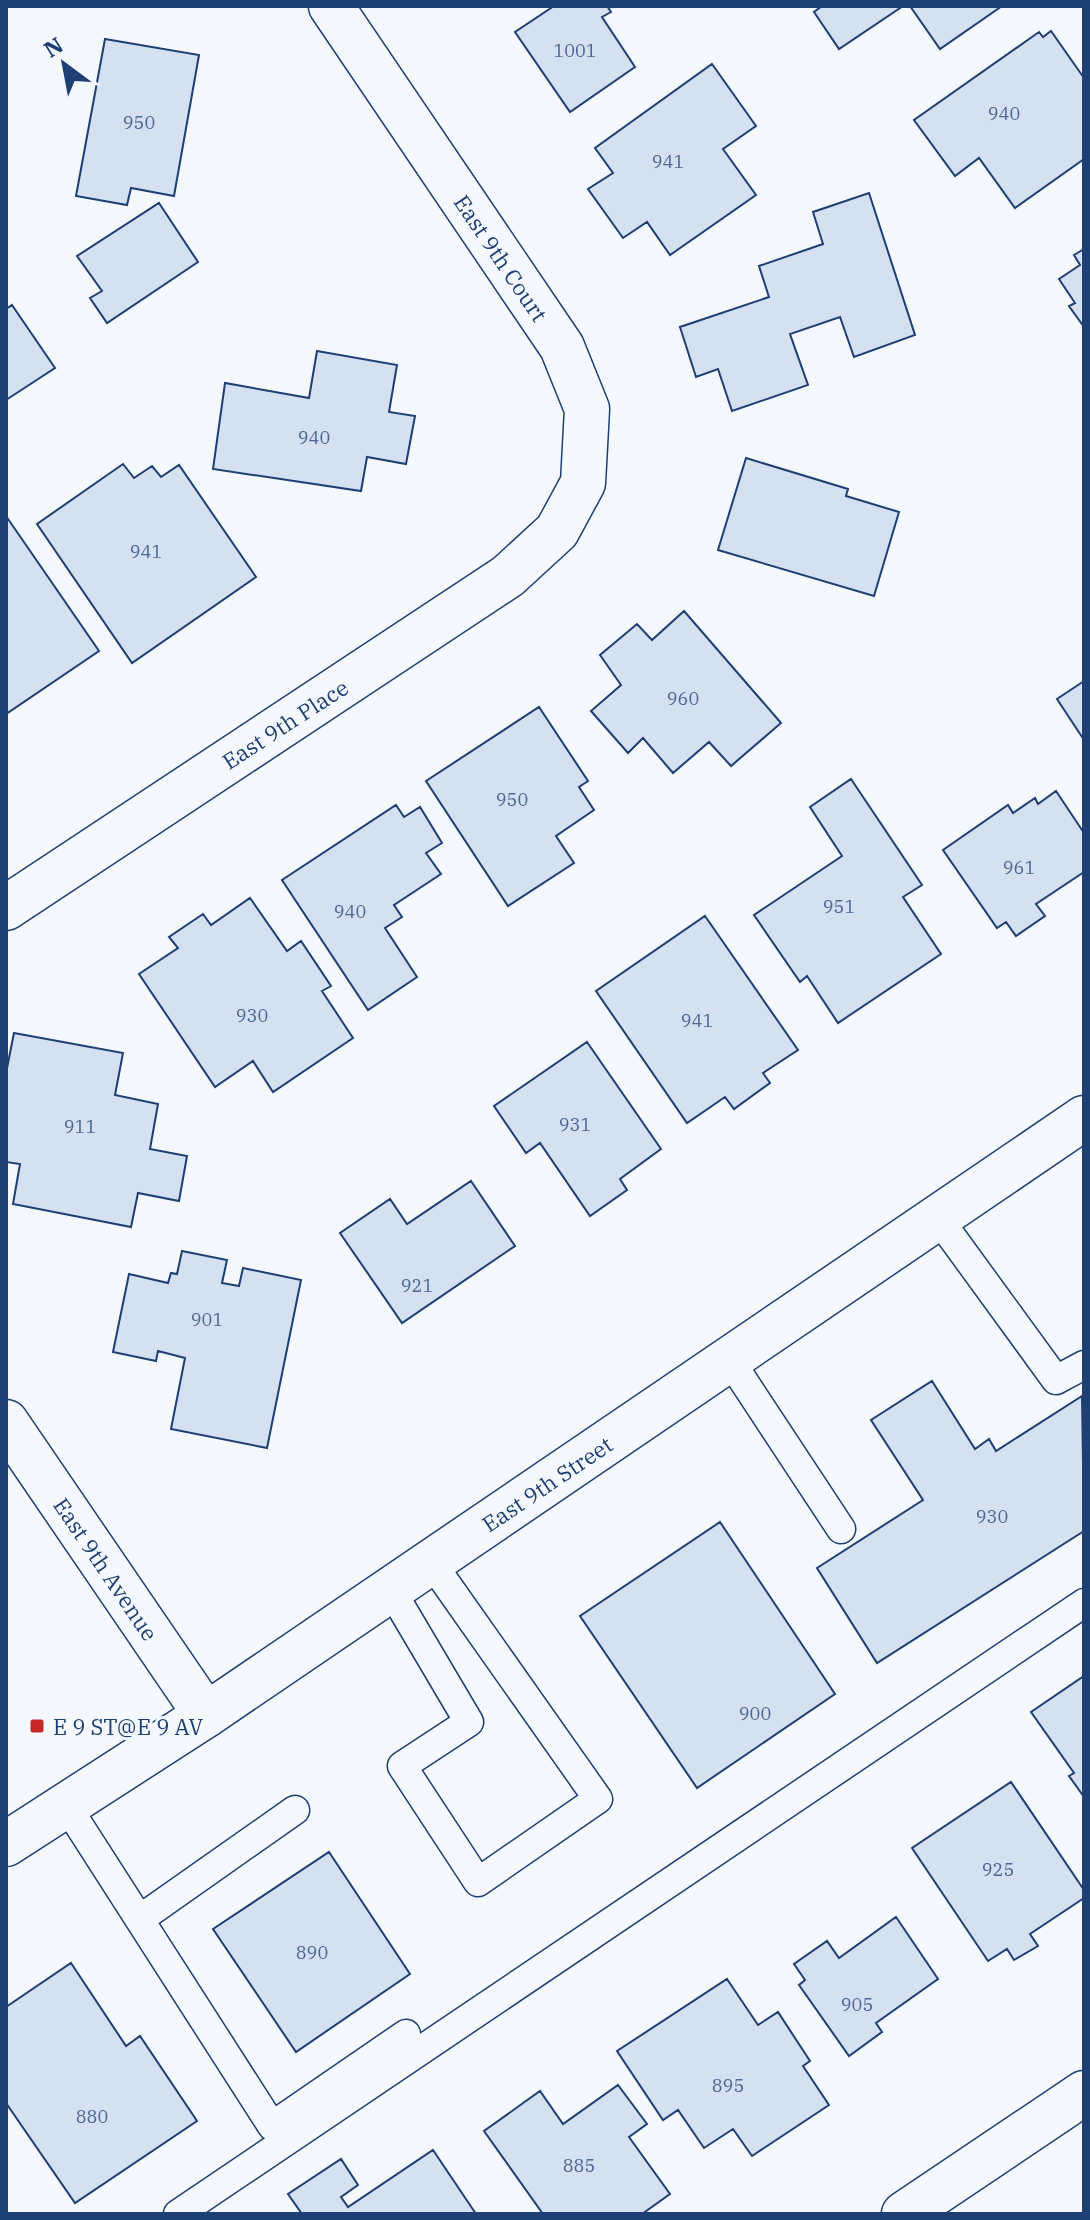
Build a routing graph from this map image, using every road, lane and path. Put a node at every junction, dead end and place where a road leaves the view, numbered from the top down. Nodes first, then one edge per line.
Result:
1 (331, 6) edge
2 (557, 531) joint
3 (6, 908) edge
4 (1084, 1118) edge
5 (938, 1218) junction
6 (729, 1359) junction
7 (1084, 1365) edge
8 (6, 1422) edge
9 (841, 1529) dead end
10 (431, 1562) junction
11 (391, 1590) junction
12 (1084, 1603) edge
13 (206, 1715) junction
14 (66, 1805) junction
15 (295, 1810) dead end
16 (6, 1844) edge
17 (140, 1919) junction
18 (406, 2034) dead end
19 (1084, 2093) edge
20 (910, 2212) edge
21 (178, 2214) edge

1 - 2 street, East 9th Court
2 - 3 street, East 9th Place
4 - 5 street, East 9th Street
5 - 6 street, East 9th Street
5 - 7 lane
6 - 9 lane
6 - 10 street, East 9th Street
8 - 13 street, East 9th Avenue
10 - 11 street, East 9th Street
10 - 11 lane
11 - 13 street, East 9th Street
12 - 21 lane
13 - 14 street, East 9th Street
14 - 16 street, East 9th Street
14 - 17 lane
15 - 17 lane
17 - 18 lane
19 - 20 street

